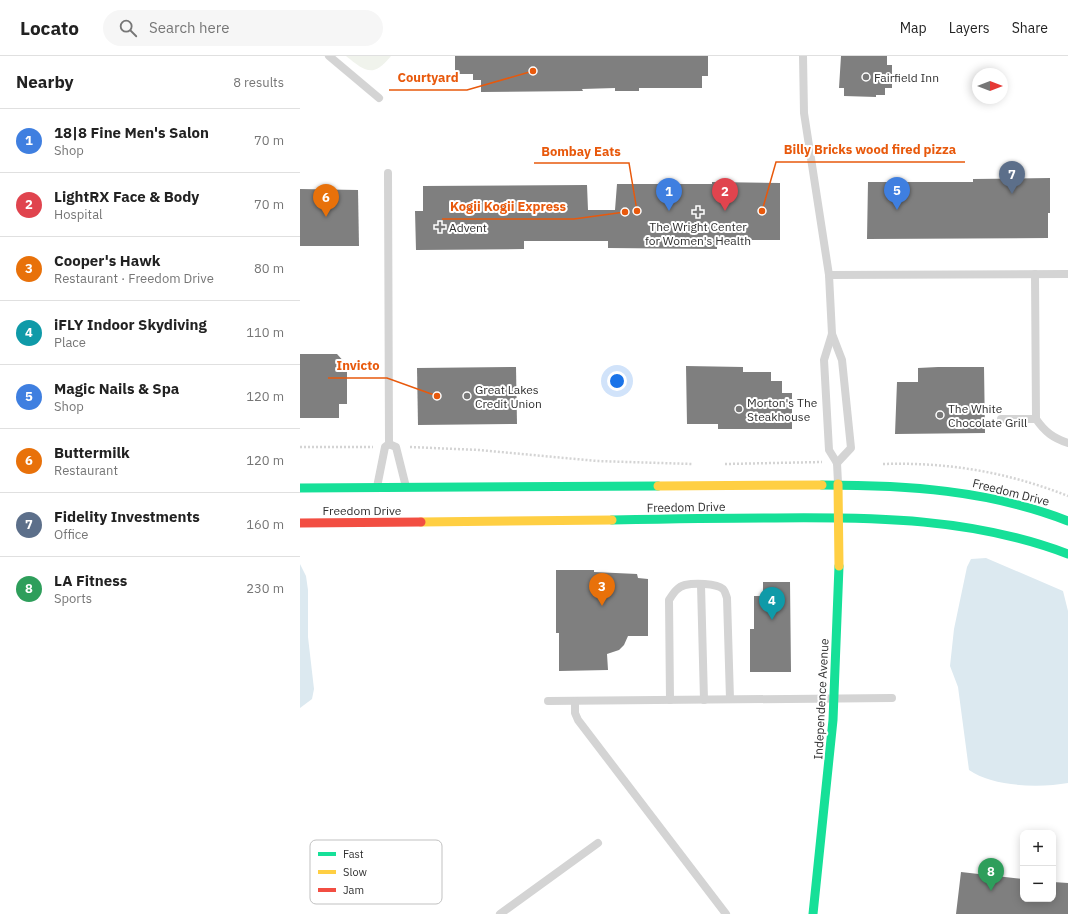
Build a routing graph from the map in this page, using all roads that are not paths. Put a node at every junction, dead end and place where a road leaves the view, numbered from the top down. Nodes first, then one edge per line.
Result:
1 (329, 56) edge
2 (803, 56) edge
3 (379, 98) dead end
4 (388, 173) dead end
5 (1035, 274) junction
6 (1068, 274) edge
7 (829, 275) junction
8 (832, 334) junction
9 (1002, 419) dead end
10 (1036, 419) junction
11 (389, 444) junction
12 (1068, 444) edge
13 (837, 463) junction
14 (838, 484) junction
15 (300, 488) edge
16 (377, 488) junction
17 (406, 488) junction
18 (838, 517) junction
19 (1068, 520) edge
20 (300, 523) edge
21 (1068, 554) edge
22 (701, 585) junction
23 (834, 698) junction
24 (892, 698) dead end
25 (730, 699) junction
26 (670, 700) junction
27 (704, 700) junction
28 (548, 701) dead end
29 (575, 701) junction
30 (598, 843) dead end
31 (500, 914) edge
32 (726, 914) edge
33 (813, 914) edge

1 - 3 lane
2 - 7 lane
4 - 11 lane
5 - 6 lane
5 - 7 lane
5 - 10 lane
7 - 8 lane
8 - 13 lane
8 - 13 lane
9 - 10 lane
10 - 12 lane
11 - 16 lane
11 - 17 lane
13 - 14 lane
14 - 17 street, Freedom Drive
14 - 18 street, Independence Avenue
14 - 19 street, Freedom Drive
15 - 16 street, Freedom Drive
16 - 17 street, Freedom Drive
18 - 20 street, Freedom Drive
18 - 21 street, Freedom Drive
18 - 23 street, Independence Avenue
22 - 25 lane
22 - 26 lane
22 - 27 lane
23 - 24 lane
23 - 25 lane
23 - 33 street, Independence Avenue
25 - 27 lane
26 - 27 lane
26 - 29 lane
28 - 29 lane
29 - 32 lane
30 - 31 lane

